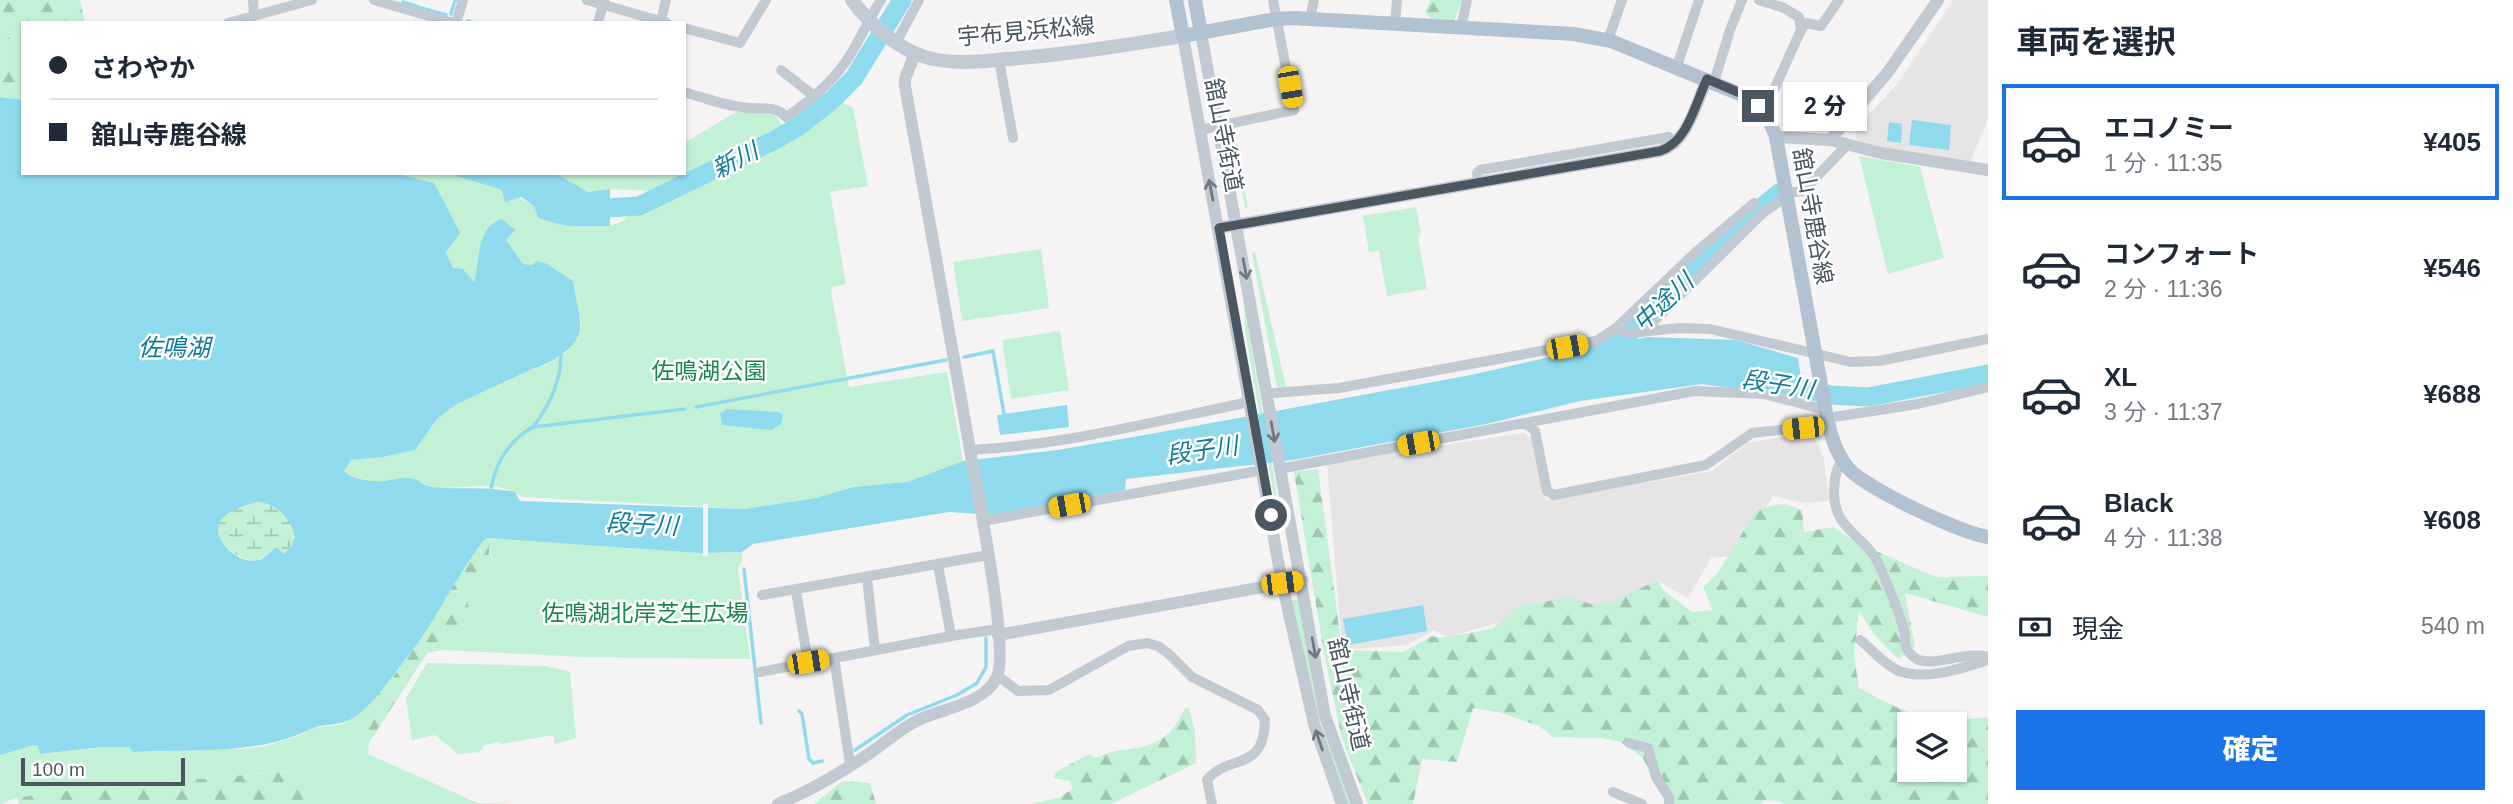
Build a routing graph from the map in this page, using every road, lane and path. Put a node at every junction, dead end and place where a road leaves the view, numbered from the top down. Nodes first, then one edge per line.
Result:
1 (253, 0) edge
2 (312, 0) edge
3 (374, 0) edge
4 (463, 0) edge
5 (587, 0) edge
6 (666, 0) edge
7 (766, 0) edge
8 (852, 0) edge
9 (881, 0) edge
10 (919, 0) edge
11 (1176, 0) edge
12 (1195, 0) edge
13 (1273, 0) edge
14 (1314, 0) edge
15 (1397, 0) edge
16 (1467, 0) edge
17 (1622, 0) edge
18 (1699, 0) edge
19 (1742, 0) edge
20 (1759, 0) edge
21 (1839, 0) edge
22 (1938, 0) edge
23 (604, 2) edge
24 (286, 3) edge
25 (397, 3) edge
26 (254, 15) junction
27 (1278, 19) junction
28 (1310, 19) junction
29 (234, 21) edge
30 (449, 21) edge
31 (456, 21) edge
32 (599, 21) edge
33 (661, 21) edge
34 (664, 21) edge
35 (871, 22) junction
36 (1395, 24) junction
37 (686, 28) edge
38 (1461, 28) junction
39 (1801, 30) junction
40 (1201, 33) junction
41 (1183, 36) junction
42 (895, 40) junction
43 (1608, 40) junction
44 (915, 53) junction
45 (999, 60) junction
46 (1677, 66) junction
47 (780, 71) dead end
48 (1710, 80) junction
49 (686, 93) edge
50 (814, 96) junction
51 (1761, 109) junction
52 (1219, 126) junction
53 (1200, 130) junction
54 (1776, 137) junction
55 (1013, 138) dead end
56 (1830, 140) junction
57 (1847, 145) junction
58 (1988, 170) edge
59 (1786, 191) junction
60 (1754, 203) dead end
61 (1237, 225) junction
62 (1219, 228) junction
63 (1615, 329) junction
64 (1643, 332) junction
65 (1988, 339) edge
66 (1815, 353) junction
67 (1988, 387) edge
68 (1266, 396) junction
69 (1249, 402) junction
70 (1827, 418) junction
71 (1521, 423) junction
72 (971, 454) junction
73 (1842, 460) junction
74 (1279, 469) junction
75 (1263, 470) junction
76 (983, 519) junction
77 (1988, 537) edge
78 (988, 555) junction
79 (937, 565) junction
80 (867, 578) junction
81 (1302, 580) junction
82 (1282, 583) junction
83 (796, 591) junction
84 (762, 595) dead end
85 (991, 632) junction
86 (951, 636) junction
87 (1860, 640) dead end
88 (875, 650) junction
89 (834, 658) junction
90 (1988, 659) edge
91 (808, 662) junction
92 (760, 672) dead end
93 (998, 676) junction
94 (1629, 743) dead end
95 (849, 756) junction
96 (1614, 792) dead end
97 (778, 804) edge
98 (1212, 804) edge
99 (1342, 804) edge
100 (1357, 804) edge
101 (1642, 804) edge
102 (1669, 804) edge

1 - 26 street
2 - 24 street
3 - 25 street
4 - 31 street
5 - 23 street
6 - 34 street
7 - 37 street
8 - 35 main road, 宇布見浜松線
9 - 35 street
10 - 42 street
11 - 41 main road, 舘山寺街道
12 - 40 main road, 舘山寺街道
13 - 27 street
14 - 28 street
15 - 36 street
16 - 38 street
17 - 43 street
18 - 46 street
19 - 48 street
20 - 39 street
21 - 39 street
22 - 56 street
23 - 32 street
23 - 33 street
24 - 26 street
25 - 30 street
26 - 29 street
27 - 28 main road, 舘山寺鹿谷線
27 - 40 main road, 舘山寺鹿谷線
27 - 52 street
28 - 36 main road, 舘山寺鹿谷線
35 - 42 main road, 宇布見浜松線
35 - 50 street
36 - 38 main road, 舘山寺鹿谷線
38 - 43 main road, 舘山寺鹿谷線
39 - 51 street
40 - 41 main road, 舘山寺鹿谷線
40 - 52 street, 舘山寺街道
41 - 45 main road, 宇布見浜松線
41 - 53 street, 舘山寺街道
42 - 44 main road, 宇布見浜松線
43 - 46 main road, 舘山寺鹿谷線
44 - 45 main road, 宇布見浜松線
44 - 72 street
45 - 55 street
46 - 48 main road, 舘山寺鹿谷線
47 - 50 street
48 - 51 main road, 舘山寺鹿谷線
48 - 61 street
49 - 50 street
51 - 54 main road, 舘山寺鹿谷線
52 - 53 street
52 - 61 street, 舘山寺街道
62 -> 53 street, 舘山寺街道
54 - 56 street
54 - 59 main road, 舘山寺鹿谷線
56 - 57 street
57 - 58 street
57 - 59 street
59 - 64 street
59 - 66 main road, 舘山寺鹿谷線
60 - 63 street
61 - 62 street
61 -> 68 street, 舘山寺街道
62 - 69 street, 舘山寺街道
63 - 64 street
63 - 68 street
64 - 66 street
65 - 66 street
66 - 70 main road, 舘山寺鹿谷線
67 - 70 street
68 -> 74 street, 舘山寺街道
69 - 72 street
69 - 75 street, 舘山寺街道
70 - 71 street
70 - 71 street
70 - 73 main road, 舘山寺鹿谷線
71 - 74 street
72 - 76 street
73 - 77 main road
73 - 90 street
74 - 81 street, 舘山寺街道
75 - 76 street
75 - 82 street, 舘山寺街道
76 - 78 street
78 - 79 street
78 - 85 street
79 - 80 street
79 - 86 street
80 - 83 street
80 - 88 street
81 - 82 street
81 -> 100 street, 舘山寺街道
82 - 85 street
99 -> 82 street, 舘山寺街道
83 - 84 street
83 - 91 street
85 - 86 street
85 - 93 street
86 - 88 street
87 - 90 street
88 - 89 street
89 - 91 street
89 - 95 street
91 - 92 street
93 - 95 street
93 - 98 street
94 - 102 street
95 - 97 street
96 - 101 street

